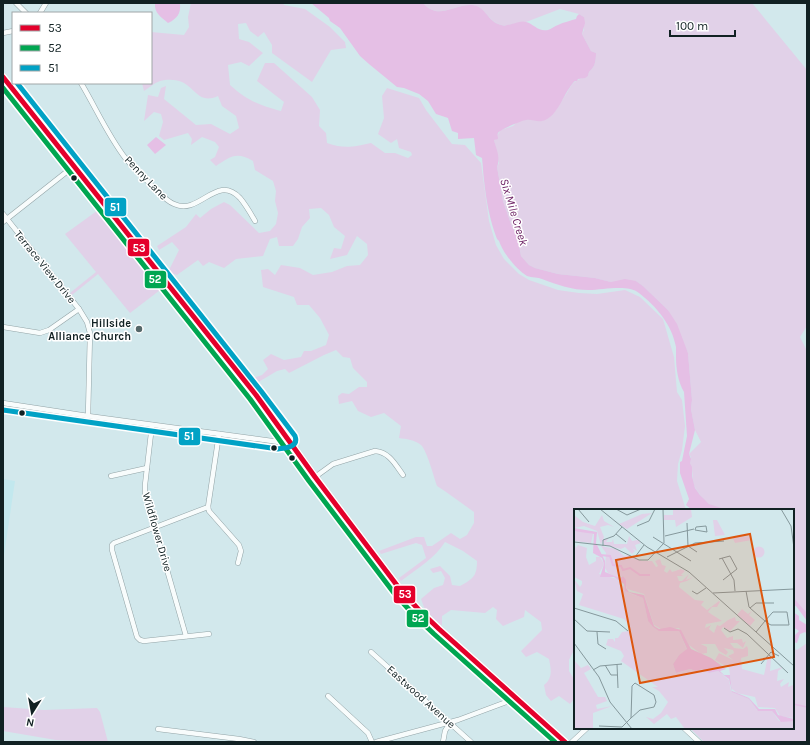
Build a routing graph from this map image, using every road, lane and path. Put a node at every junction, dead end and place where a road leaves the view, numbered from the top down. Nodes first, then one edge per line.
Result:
1 (16, 3) edge
2 (46, 3) edge
3 (25, 12) edge
4 (41, 12) edge
5 (3, 77) edge
6 (82, 84) edge
7 (74, 166) junction
8 (3, 214) edge
9 (5, 221) edge
10 (255, 221) dead end
11 (79, 309) junction
12 (3, 327) edge
13 (3, 403) edge
14 (88, 416) junction
15 (152, 425) junction
16 (219, 434) junction
17 (289, 440) junction
18 (147, 468) junction
19 (403, 475) dead end
20 (111, 476) dead end
21 (316, 477) junction
22 (208, 507) junction
23 (156, 527) junction
24 (238, 563) dead end
25 (209, 634) dead end
26 (186, 636) junction
27 (371, 652) dead end
28 (328, 696) dead end
29 (517, 698) junction
30 (450, 723) junction
31 (158, 729) dead end
32 (586, 729) edge
33 (685, 729) edge
34 (697, 741) edge
35 (254, 742) edge
36 (372, 742) edge
37 (376, 742) edge
38 (443, 742) edge
39 (471, 742) edge
40 (565, 742) edge
41 (572, 742) edge

1 - 3 street
2 - 4 street
5 - 7 highway
6 - 10 street, Penny Lane
7 - 9 street
7 - 17 highway
8 - 9 street, Terrace View Drive
9 - 11 street, Terrace View Drive
11 - 12 street
11 - 14 street, Terrace View Drive
13 - 14 street
14 - 15 street
15 - 16 street
15 - 18 street, Wildflower Drive
16 - 17 street
16 - 22 street
17 - 21 highway
18 - 20 street
18 - 23 street, Wildflower Drive
19 - 21 street
21 - 29 highway
22 - 23 street
22 - 24 street
23 - 26 street, Wildflower Drive
23 - 26 street
25 - 26 street
27 - 30 street, Eastwood Avenue
28 - 36 street
29 - 30 street
29 - 40 highway
30 - 37 street
30 - 38 street
30 - 39 street, Eastwood Avenue
31 - 35 street
32 - 41 street
33 - 34 street

